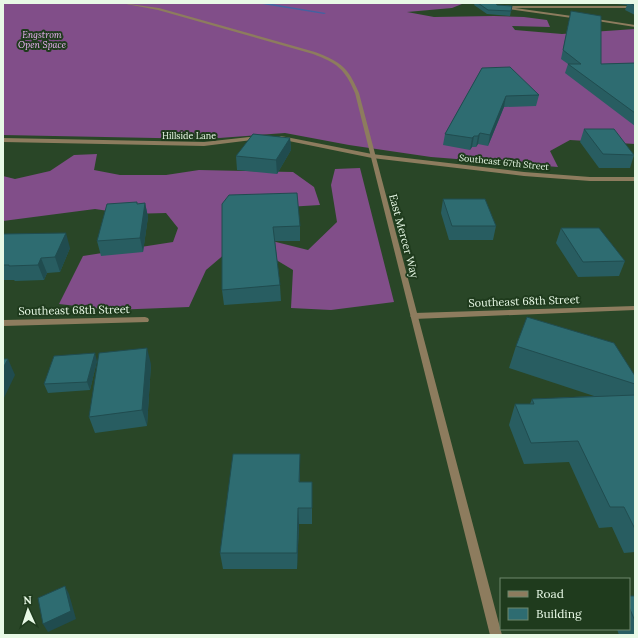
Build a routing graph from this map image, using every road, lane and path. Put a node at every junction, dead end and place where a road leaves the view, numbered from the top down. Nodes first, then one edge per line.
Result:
1 (123, 3) edge
2 (635, 7) edge
3 (635, 26) edge
4 (264, 138) edge
5 (276, 138) edge
6 (3, 140) edge
7 (372, 156) junction
8 (635, 179) edge
9 (635, 308) edge
10 (414, 316) junction
11 (145, 320) dead end
12 (3, 323) edge
13 (496, 635) edge

1 - 7 street, East Mercer Way
2 - 3 street
4 - 6 street, Hillside Lane
5 - 7 street
7 - 8 street, Southeast 67th Street
7 - 10 street, East Mercer Way
9 - 10 street, Southeast 68th Street
10 - 13 street, East Mercer Way
11 - 12 street, Southeast 68th Street

